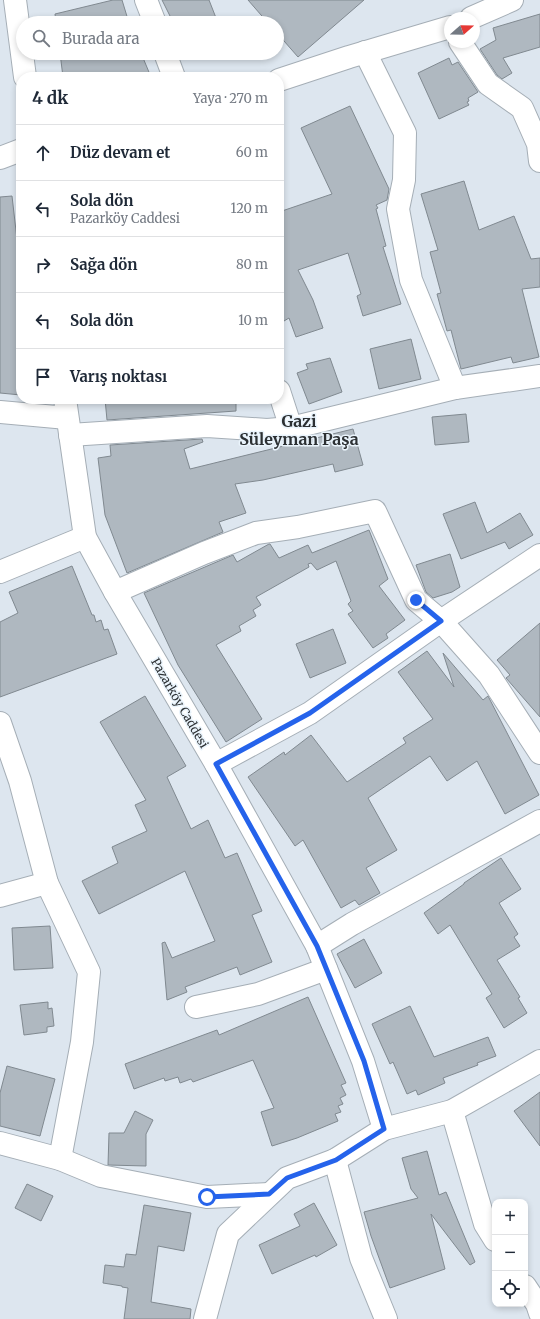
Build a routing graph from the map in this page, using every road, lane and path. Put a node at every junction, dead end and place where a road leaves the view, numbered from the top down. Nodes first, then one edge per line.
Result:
1 (146, 0) edge
2 (512, 0) edge
3 (22, 2) edge
4 (480, 14) edge
5 (23, 16) edge
6 (152, 16) edge
7 (444, 29) edge
8 (464, 48) edge
9 (365, 52) junction
10 (24, 60) edge
11 (168, 60) edge
12 (25, 72) edge
13 (172, 72) edge
14 (284, 78) edge
15 (16, 152) edge
16 (0, 158) edge
17 (540, 161) edge
18 (540, 376) edge
19 (455, 388) junction
20 (283, 404) edge
21 (0, 412) edge
22 (67, 417) edge
23 (291, 428) junction
24 (85, 537) junction
25 (540, 555) edge
26 (0, 572) edge
27 (115, 592) junction
28 (441, 621) junction
29 (0, 723) edge
30 (540, 753) edge
31 (216, 764) junction
32 (540, 821) edge
33 (47, 884) junction
34 (0, 896) edge
35 (317, 946) junction
36 (326, 969) junction
37 (196, 1007) dead end
38 (540, 1060) edge
39 (452, 1111) junction
40 (384, 1129) junction
41 (0, 1144) edge
42 (60, 1159) junction
43 (336, 1160) junction
44 (269, 1194) junction
45 (492, 1235) edge
46 (528, 1290) edge
47 (539, 1306) edge
48 (205, 1319) edge
49 (386, 1319) edge

1 - 6 street
2 - 4 street
3 - 5 street
7 - 9 street
8 - 17 street
9 - 14 street
9 - 19 street
10 - 12 street
11 - 13 street
15 - 16 street
18 - 19 street
19 - 23 street
20 - 23 street
21 - 22 street
22 - 23 street
22 - 24 street, Pazarköy Caddesi
24 - 26 street
24 - 27 street, Pazarköy Caddesi
25 - 28 street
27 - 28 street
27 - 31 street, Pazarköy Caddesi
28 - 30 street
28 - 31 street
29 - 33 street
31 - 35 street, Pazarköy Caddesi
32 - 35 street
33 - 34 street
33 - 42 street
35 - 36 street, Pazarköy Caddesi
36 - 37 street
36 - 40 street, Pazarköy Caddesi
38 - 39 street
39 - 40 street
39 - 45 street
40 - 43 street
41 - 42 street
42 - 44 street
43 - 44 street
43 - 49 street
44 - 48 street
46 - 47 street

